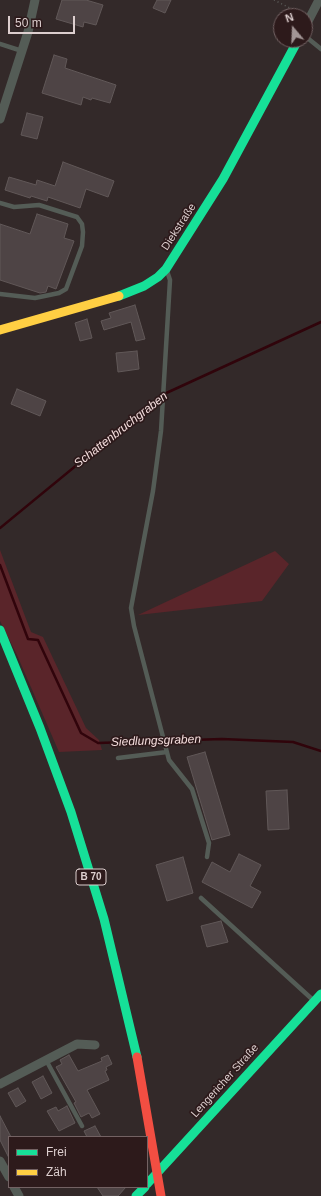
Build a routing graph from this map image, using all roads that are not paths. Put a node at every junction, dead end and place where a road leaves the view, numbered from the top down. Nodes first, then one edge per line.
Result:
1 (35, 0) edge
2 (319, 0) edge
3 (313, 12) edge
4 (313, 42) edge
5 (0, 44) edge
6 (294, 48) edge
7 (321, 49) edge
8 (22, 51) junction
9 (0, 119) edge
10 (0, 203) edge
11 (166, 269) junction
12 (0, 294) edge
13 (0, 330) edge
14 (0, 630) edge
15 (166, 750) junction
16 (118, 758) dead end
17 (207, 857) dead end
18 (201, 898) dead end
19 (318, 998) edge
20 (95, 1045) dead end
21 (46, 1060) junction
22 (0, 1084) edge
23 (82, 1126) dead end
24 (0, 1161) edge
25 (8, 1176) edge
26 (148, 1183) edge
27 (143, 1188) edge
28 (136, 1196) edge
29 (161, 1196) edge

1 - 8 street
2 - 3 street
4 - 7 lane
5 - 8 lane
6 - 11 main road, Diekstraße
8 - 9 street
10 - 12 lane
11 - 13 main road, Diekstraße
11 - 15 lane
14 - 29 main road, B 70
15 - 16 lane
15 - 17 lane
18 - 19 lane
19 - 26 main road, Lengericher Straße
20 - 21 street
21 - 22 street
21 - 23 lane
24 - 25 street
27 - 28 main road

